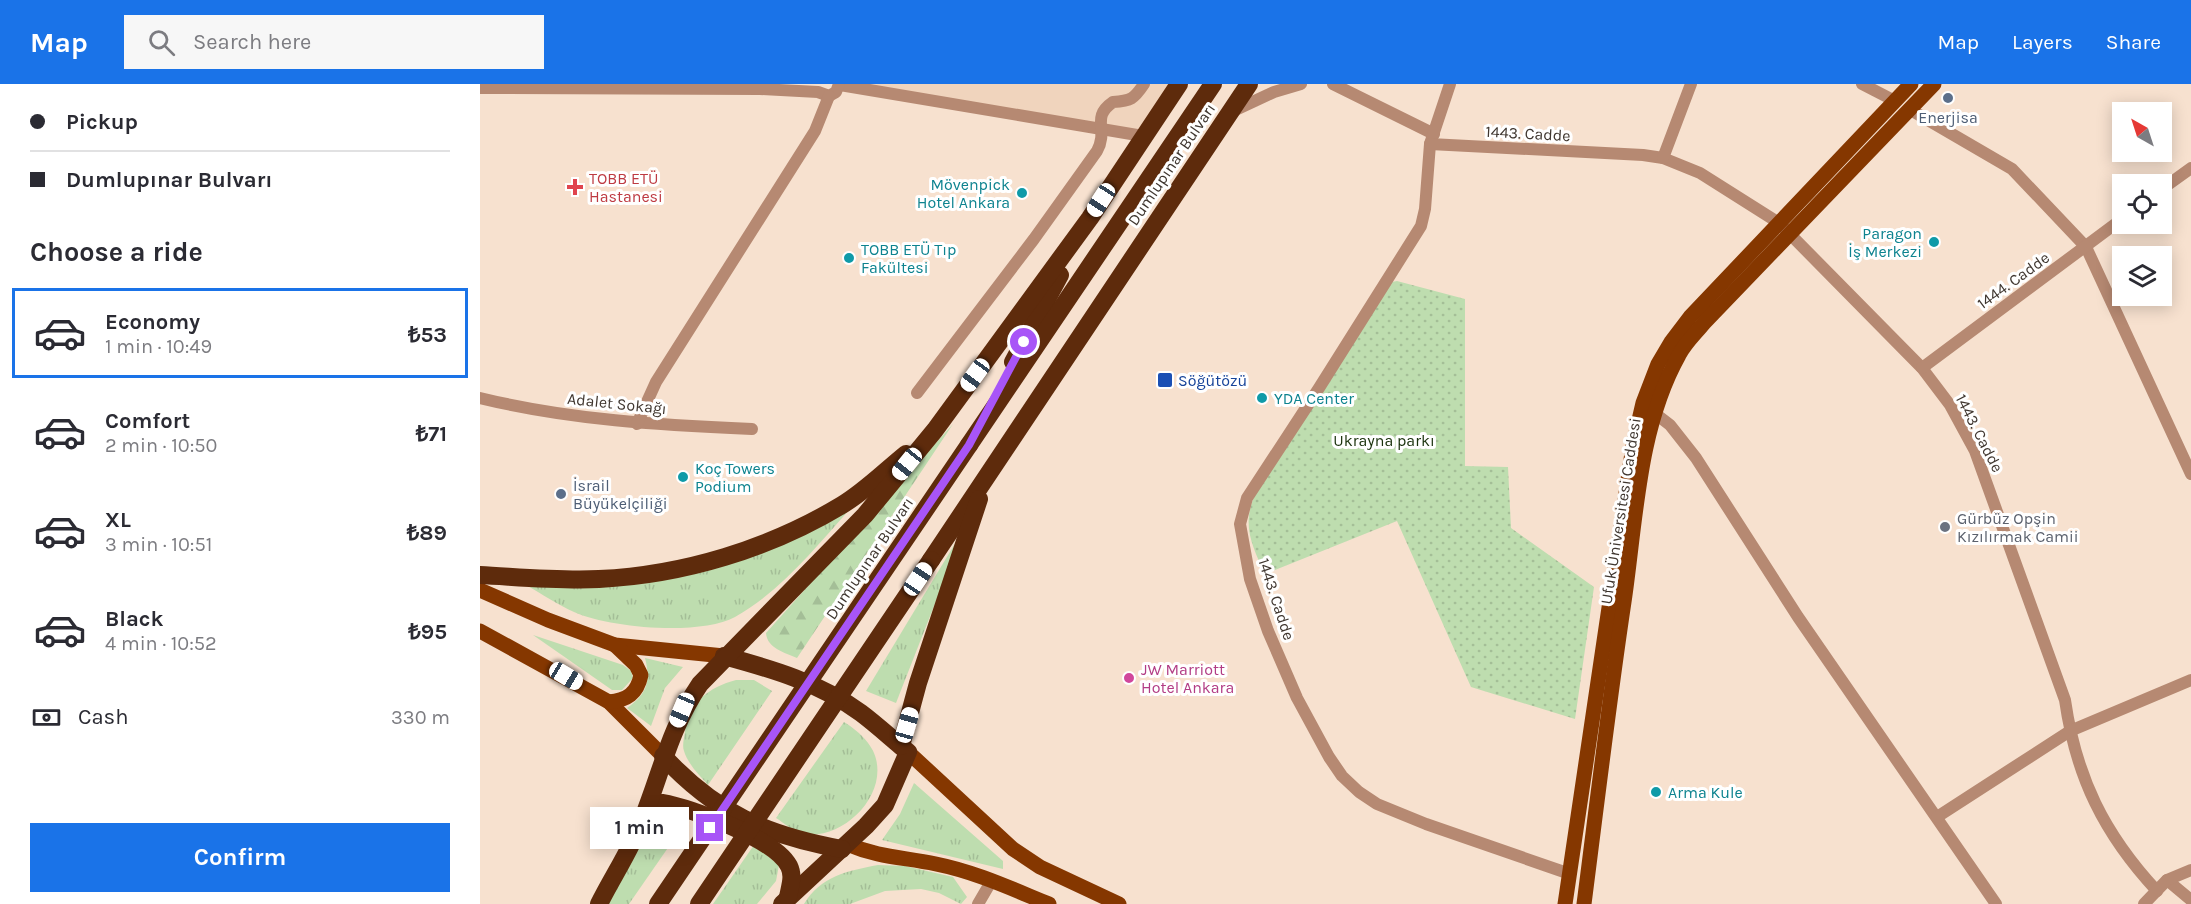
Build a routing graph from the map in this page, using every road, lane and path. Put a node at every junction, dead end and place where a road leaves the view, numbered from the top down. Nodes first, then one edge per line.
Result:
1 (786, 84) edge
2 (1144, 84) edge
3 (1179, 84) edge
4 (1213, 84) edge
5 (1249, 84) edge
6 (1302, 84) edge
7 (1450, 84) edge
8 (1691, 84) edge
9 (1862, 84) edge
10 (1911, 84) edge
11 (1934, 84) edge
12 (840, 85) edge
13 (1336, 85) edge
14 (480, 88) edge
15 (760, 88) junction
16 (820, 91) edge
17 (1894, 101) junction
18 (1909, 109) junction
19 (1230, 112) junction
20 (1101, 129) junction
21 (1143, 135) junction
22 (1432, 139) junction
23 (1663, 158) junction
24 (2191, 168) edge
25 (2172, 182) edge
26 (1090, 218) junction
27 (2112, 227) edge
28 (1784, 228) junction
29 (2086, 247) junction
30 (1922, 368) junction
31 (917, 393) dead end
32 (480, 398) edge
33 (1649, 408) junction
34 (637, 424) junction
35 (752, 429) dead end
36 (935, 430) junction
37 (969, 445) junction
38 (2191, 474) edge
39 (987, 476) junction
40 (480, 575) edge
41 (480, 590) edge
42 (480, 631) edge
43 (615, 645) junction
44 (724, 656) junction
45 (2191, 680) edge
46 (609, 702) junction
47 (2070, 731) junction
48 (904, 749) junction
49 (663, 756) junction
50 (1937, 817) junction
51 (643, 820) junction
52 (844, 847) junction
53 (2191, 870) edge
54 (1570, 874) junction
55 (1587, 879) junction
56 (992, 880) junction
57 (2167, 880) junction
58 (2157, 891) junction
59 (2191, 900) edge
60 (785, 901) edge
61 (1040, 902) edge
62 (599, 904) edge
63 (658, 904) edge
64 (699, 904) edge
65 (978, 904) edge
66 (1119, 904) edge
67 (1565, 904) edge
68 (1584, 904) edge
69 (1996, 904) edge
70 (2144, 904) edge

1 - 15 street
2 - 20 street
3 - 21 highway
4 - 37 highway, Dumlupınar Bulvarı
5 - 19 highway, Dumlupınar Bulvarı
6 - 19 street
7 - 22 street
8 - 23 street
9 - 17 street
10 - 17 main road, Ufuk Üniversitesi Caddesi
11 - 18 main road, Ufuk Üniversitesi Caddesi
12 - 16 street
12 - 20 street
13 - 22 street
14 - 15 street
15 - 16 street
16 - 34 street
17 - 18 main road
17 - 28 main road, Ufuk Üniversitesi Caddesi
18 - 28 main road, Ufuk Üniversitesi Caddesi
18 - 29 street
19 - 39 highway, Dumlupınar Bulvarı
20 - 21 street
20 - 31 street
21 - 26 highway
22 - 23 street, 1443. Cadde
22 - 54 street, 1443. Cadde
23 - 28 street, 1443. Cadde
24 - 25 street
26 - 36 highway
26 - 37 highway
27 - 29 street, 1444. Cadde
28 - 30 street, 1443. Cadde
28 - 33 main road, Ufuk Üniversitesi Caddesi
29 - 30 street, 1444. Cadde
29 - 38 street
30 - 47 street, 1443. Cadde
32 - 34 street, Adalet Sokağı
33 - 50 street
33 - 54 main road, Ufuk Üniversitesi Caddesi
33 - 55 main road, Ufuk Üniversitesi Caddesi
34 - 35 street, Adalet Sokağı
36 - 40 highway
36 - 44 highway
37 - 63 highway, Dumlupınar Bulvarı, bridge
39 - 48 highway, Dumlupınar Bulvarı
39 - 64 highway, Dumlupınar Bulvarı, bridge
41 - 43 main road
42 - 46 main road
43 - 44 main road
43 - 46 main road
44 - 48 highway
44 - 49 highway
45 - 47 street
46 - 49 main road
47 - 50 street
47 - 58 street, 1443. Cadde
48 - 52 highway, Dumlupınar Bulvarı
48 - 66 main road
49 - 51 highway
49 - 52 highway
50 - 69 street
51 - 60 highway
51 - 62 highway
52 - 56 main road
52 - 60 highway, Dumlupınar Bulvarı
53 - 57 street
54 - 55 main road
54 - 67 main road, Ufuk Üniversitesi Caddesi
55 - 68 main road, Ufuk Üniversitesi Caddesi
56 - 61 main road
56 - 65 street
57 - 58 street
57 - 59 street
58 - 70 street

